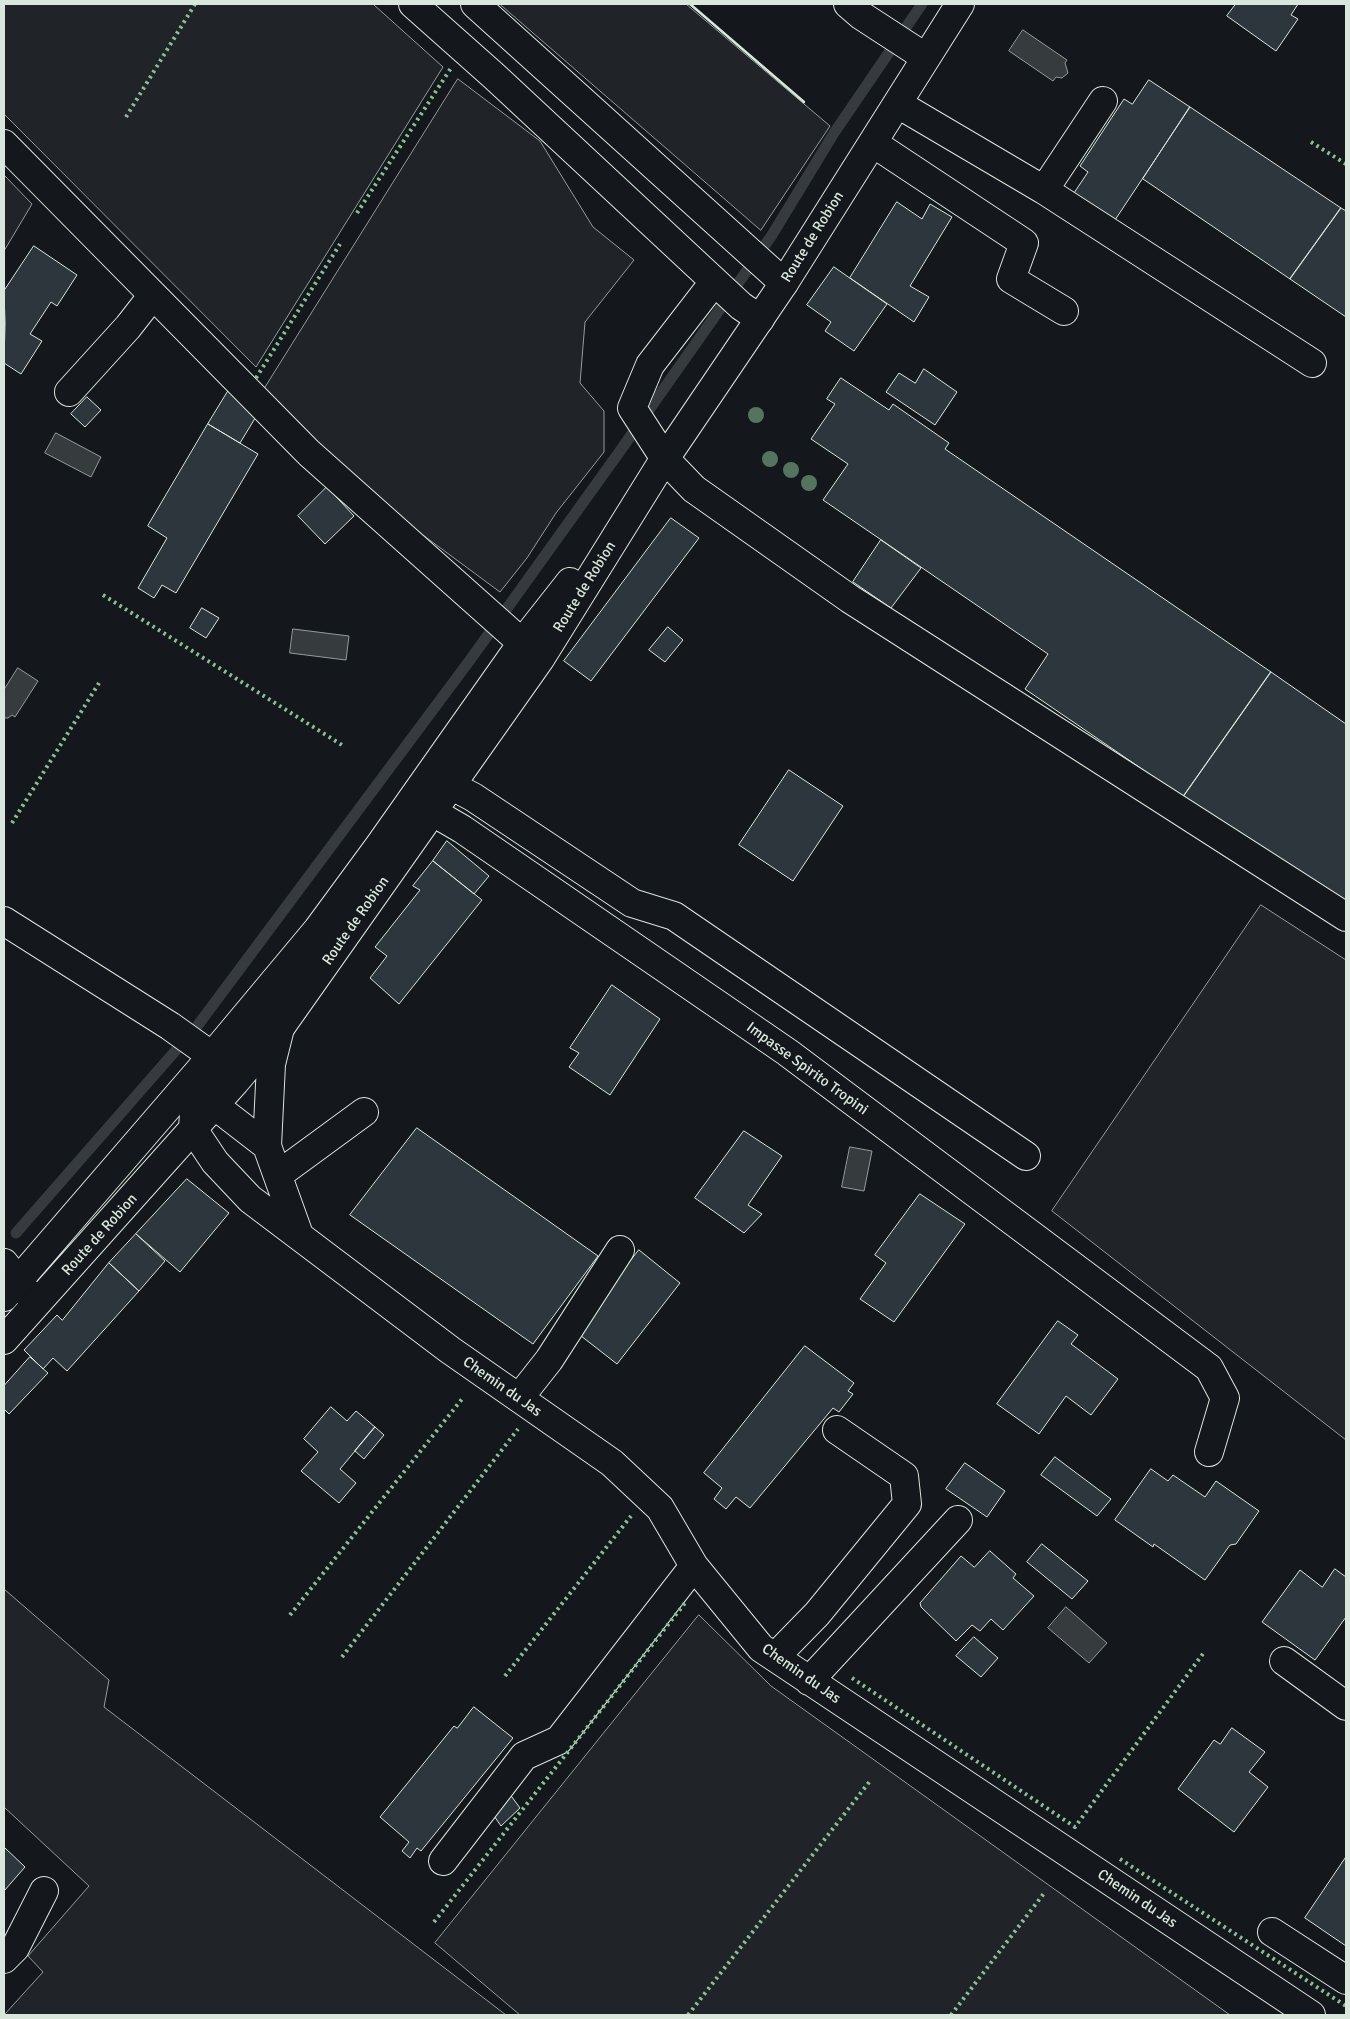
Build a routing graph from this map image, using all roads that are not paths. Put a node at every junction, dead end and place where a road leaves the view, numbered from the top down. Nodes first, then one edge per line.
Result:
1 (413, 4) edge
2 (475, 4) edge
3 (848, 4) edge
4 (960, 4) edge
5 (925, 57) junction
6 (1103, 101) dead end
7 (898, 104) junction
8 (873, 142) junction
9 (4, 144) edge
10 (1044, 190) junction
11 (714, 282) junction
12 (784, 282) junction
13 (153, 295) junction
14 (1064, 311) dead end
15 (760, 319) junction
16 (1312, 363) dead end
17 (69, 392) dead end
18 (663, 463) junction
19 (531, 651) junction
20 (452, 786) junction
21 (422, 806) junction
22 (1346, 917) edge
23 (4, 921) edge
24 (318, 929) junction
25 (280, 1028) junction
26 (212, 1056) junction
27 (206, 1104) junction
28 (364, 1112) dead end
29 (156, 1121) junction
30 (193, 1129) junction
31 (267, 1146) junction
32 (1026, 1156) dead end
33 (278, 1175) junction
34 (299, 1234) junction
35 (620, 1250) dead end
36 (8, 1280) edge
37 (36, 1306) junction
38 (4, 1340) edge
39 (519, 1398) junction
40 (837, 1430) dead end
41 (1209, 1452) dead end
42 (958, 1520) dead end
43 (694, 1566) junction
44 (774, 1658) junction
45 (1284, 1661) dead end
46 (809, 1681) junction
47 (1346, 1706) edge
48 (443, 1861) dead end
49 (44, 1891) dead end
50 (1272, 1932) dead end
51 (4, 1959) edge
52 (1346, 1980) edge
53 (1311, 2015) edge

1 - 11 street
2 - 12 street
3 - 5 street
4 - 5 street, Route de Robion
5 - 7 street, Route de Robion
6 - 10 street
7 - 8 street, Route de Robion
7 - 10 street
8 - 12 street, Route de Robion
8 - 14 street
9 - 13 street
10 - 16 street
11 - 15 street
11 - 18 street
12 - 15 street, Route de Robion
13 - 17 street
13 - 19 street
15 - 18 street, Route de Robion
18 - 19 street, Route de Robion
18 - 22 street
19 - 20 street, Route de Robion
19 - 21 street, Route de Robion
20 - 21 street, Route de Robion
20 - 32 street
21 - 24 street, Route de Robion
21 - 25 street, Route de Robion
21 - 41 street, Impasse Spirito Tropini
23 - 26 street
24 - 26 street, Route de Robion
24 - 27 street
25 - 27 street, Route de Robion
25 - 31 street
26 - 29 street, Route de Robion
27 - 29 street
27 - 30 street, Route de Robion
27 - 31 street
28 - 33 street
29 - 36 street, Route de Robion
30 - 34 street, Chemin du Jas
30 - 37 street, Route de Robion
31 - 33 street
33 - 34 street
34 - 39 street, Chemin du Jas
35 - 39 street
36 - 37 street
37 - 38 street, Route de Robion
39 - 43 street, Chemin du Jas
40 - 44 street
42 - 46 street
43 - 44 street, Chemin du Jas
43 - 48 street
44 - 46 street, Chemin du Jas
45 - 47 street
46 - 53 street, Chemin du Jas
49 - 51 street
50 - 52 street

